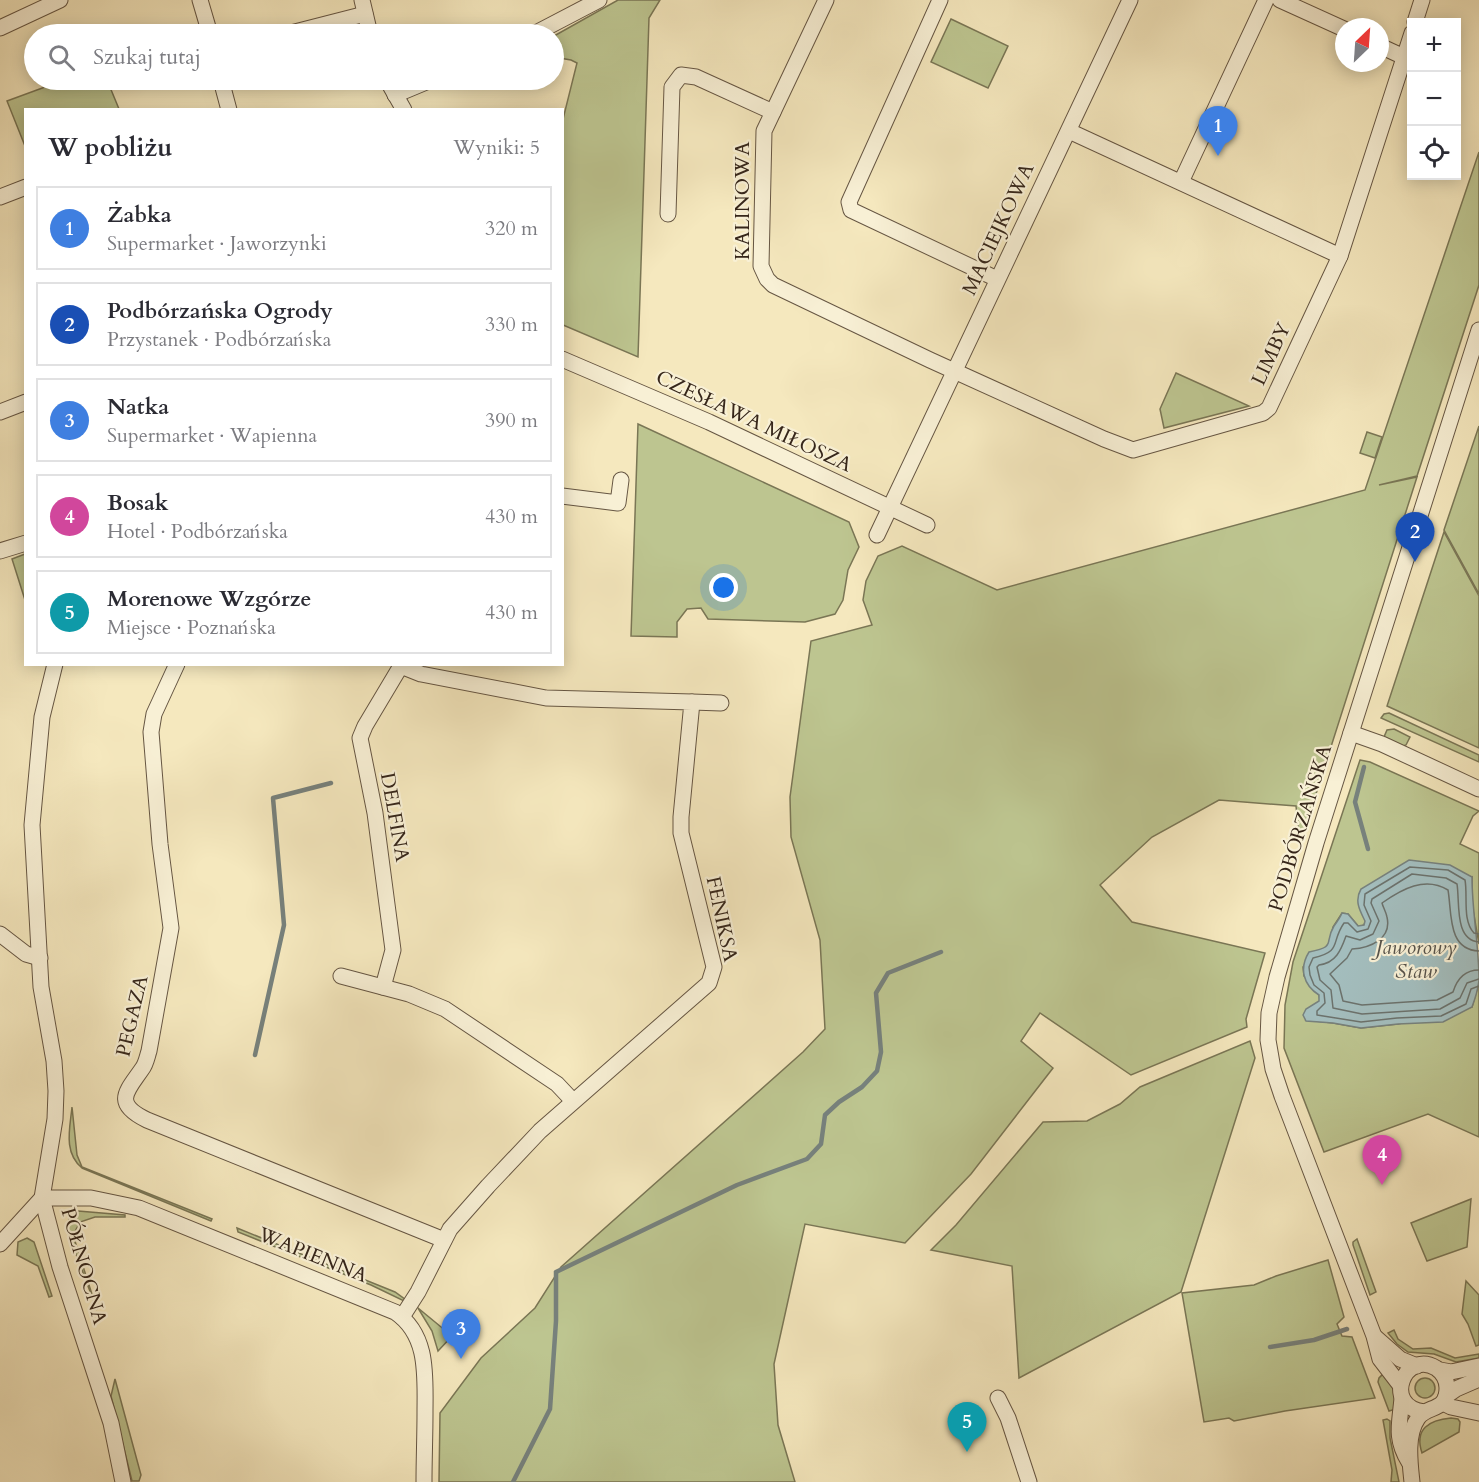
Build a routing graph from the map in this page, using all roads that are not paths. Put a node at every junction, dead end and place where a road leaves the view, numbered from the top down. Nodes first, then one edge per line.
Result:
1 (60, 0) edge
2 (201, 0) edge
3 (599, 0) edge
4 (826, 0) edge
5 (940, 0) edge
6 (1130, 0) edge
7 (1266, 0) edge
8 (1280, 0) edge
9 (1422, 0) edge
10 (364, 7) edge
11 (1416, 18) edge
12 (207, 24) edge
13 (316, 24) edge
14 (368, 24) edge
15 (553, 24) edge
16 (1335, 25) edge
17 (0, 28) edge
18 (1407, 48) edge
19 (1389, 50) edge
20 (1404, 57) junction
21 (223, 90) edge
22 (392, 90) edge
23 (407, 90) edge
24 (395, 95) junction
25 (226, 108) edge
26 (403, 108) edge
27 (773, 112) junction
28 (1069, 131) junction
29 (1181, 182) junction
30 (24, 188) edge
31 (0, 197) edge
32 (668, 214) dead end
33 (1340, 256) junction
34 (998, 279) junction
35 (1479, 330) edge
36 (564, 360) edge
37 (954, 371) junction
38 (24, 403) edge
39 (0, 412) edge
40 (621, 480) dead end
41 (564, 496) edge
42 (890, 507) junction
43 (927, 525) dead end
44 (877, 535) dead end
45 (24, 544) edge
46 (0, 551) edge
47 (55, 666) edge
48 (176, 666) edge
49 (400, 666) edge
50 (403, 666) edge
51 (692, 702) junction
52 (721, 703) dead end
53 (1352, 734) junction
54 (1479, 789) edge
55 (0, 934) edge
56 (40, 958) junction
57 (341, 976) dead end
58 (384, 987) junction
59 (573, 1101) junction
60 (42, 1198) junction
61 (444, 1240) junction
62 (0, 1244) edge
63 (402, 1317) junction
64 (1375, 1337) junction
65 (1417, 1366) junction
66 (1479, 1366) edge
67 (1440, 1370) junction
68 (1479, 1379) edge
69 (1401, 1391) junction
70 (998, 1398) dead end
71 (1444, 1400) junction
72 (1424, 1412) junction
73 (1479, 1413) edge
74 (1410, 1464) junction
75 (123, 1482) edge
76 (424, 1482) edge
77 (1029, 1482) edge
78 (1412, 1482) edge

1 - 17 street
2 - 12 street
3 - 15 street
4 - 27 street, KALINOWA
5 - 34 street
6 - 28 street, MACIEJKOWA
7 - 29 street
8 - 16 street
9 - 11 street
10 - 13 street
10 - 14 street
18 - 20 street, LIMBY
19 - 20 street
20 - 33 street, LIMBY
21 - 25 street
22 - 24 street
23 - 24 street
24 - 26 street
27 - 32 street
27 - 37 street, KALINOWA
28 - 29 street
28 - 34 street, MACIEJKOWA
29 - 33 street
30 - 31 street
33 - 37 street, LIMBY
34 - 37 street, MACIEJKOWA
35 - 53 street, PODBÓRZAŃSKA
36 - 42 street, CZESŁAWA MIŁOSZA
37 - 42 street, MACIEJKOWA
38 - 39 street
40 - 41 street
42 - 43 street, CZESŁAWA MIŁOSZA
42 - 44 street, MACIEJKOWA
45 - 46 street
47 - 56 street, PÓŁNOCNA
48 - 61 street, PEGAZA
49 - 58 street, DELFINA
50 - 51 street
51 - 52 street
51 - 59 street, FENIKSA
53 - 54 street
53 - 64 street, PODBÓRZAŃSKA
55 - 56 street
56 - 60 street, PÓŁNOCNA
57 - 58 street
58 - 59 street
59 - 61 street, FENIKSA
60 - 62 street
60 - 63 street, WAPIENNA
60 - 75 street, PÓŁNOCNA
61 - 63 street, FENIKSA
63 - 76 street, WAPIENNA
64 - 65 street, PODBÓRZAŃSKA
64 - 69 street, PODBÓRZAŃSKA
65 - 67 street
65 - 69 street
66 - 67 street
67 - 71 street
68 - 71 street
69 - 72 street
69 - 74 street
70 - 77 street
71 - 72 street
71 - 73 street
72 - 74 street
74 - 78 street

